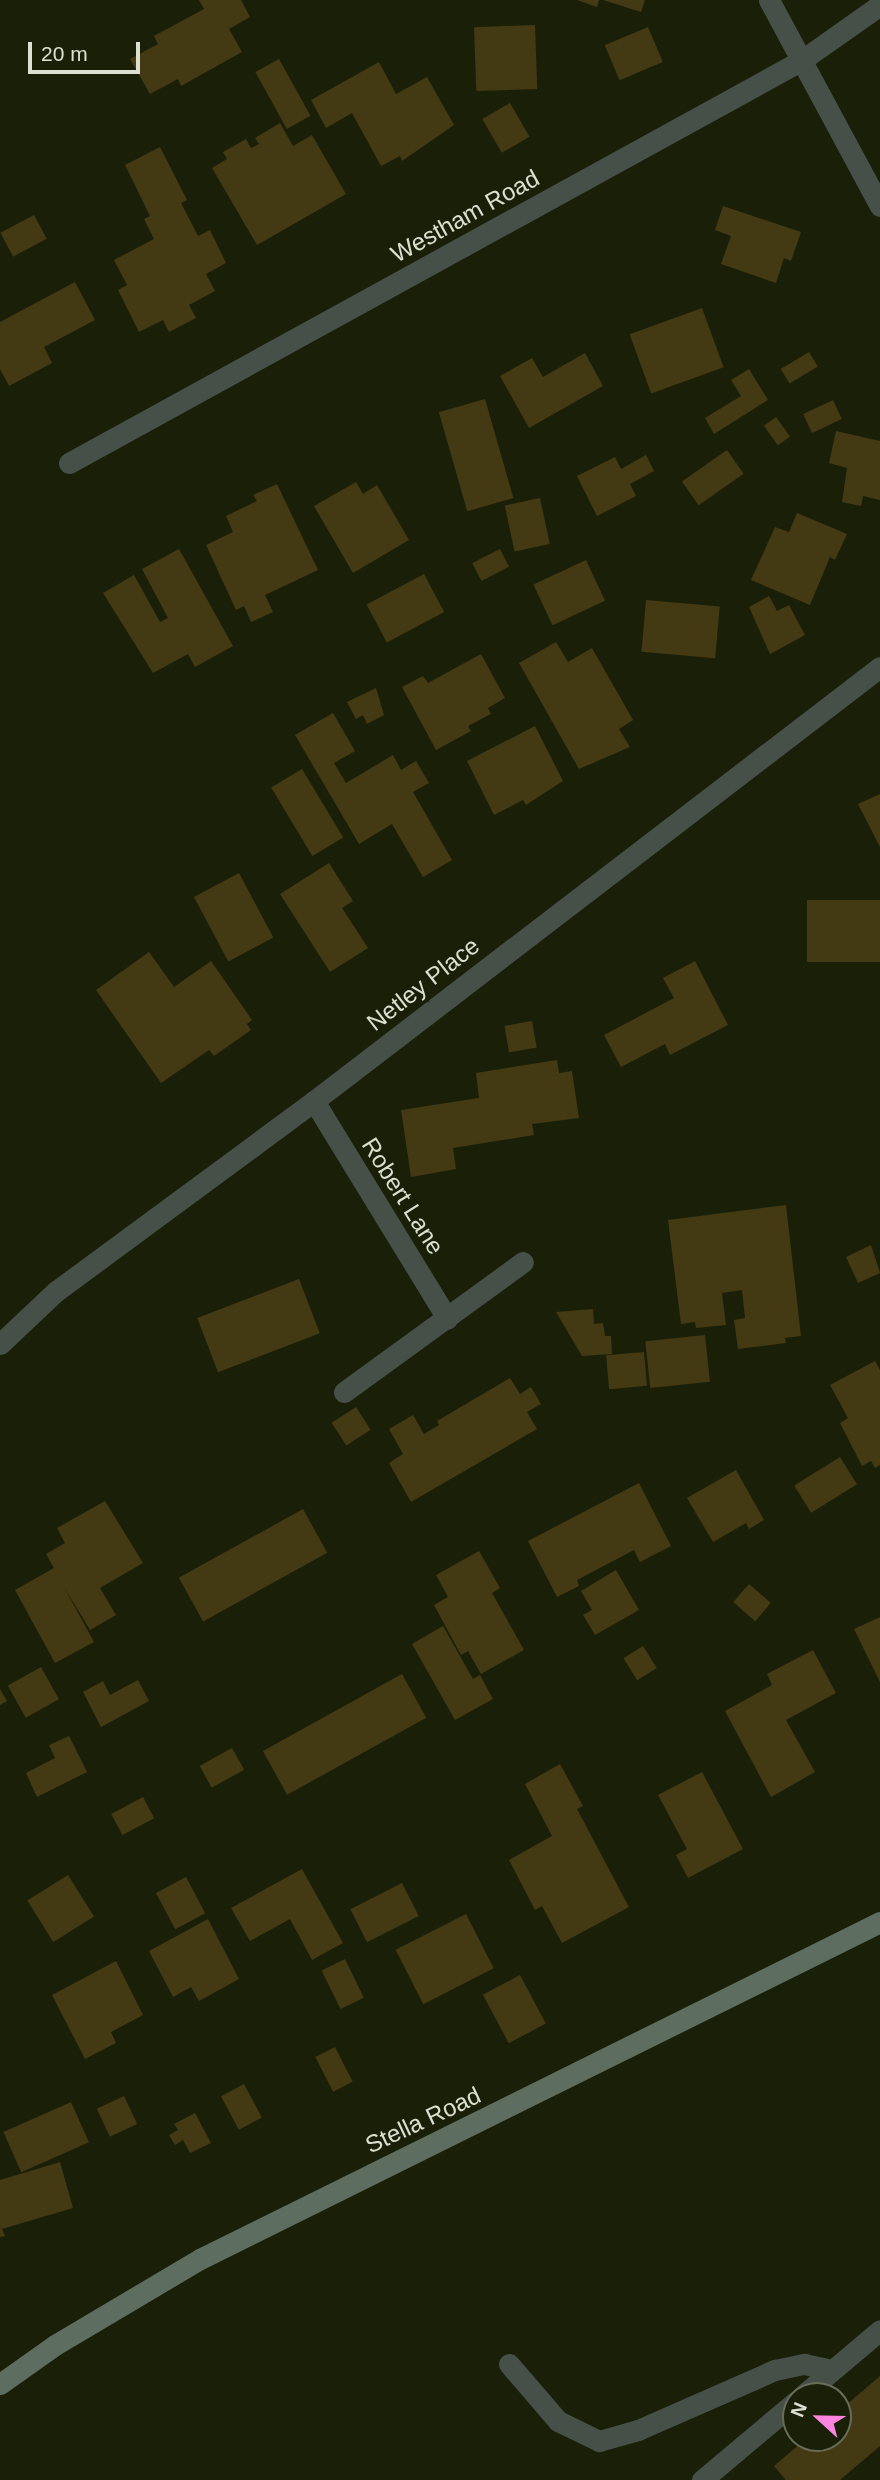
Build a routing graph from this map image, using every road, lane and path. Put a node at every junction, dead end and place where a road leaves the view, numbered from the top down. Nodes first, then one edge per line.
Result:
1 (769, 0) edge
2 (880, 5) edge
3 (802, 60) junction
4 (880, 206) edge
5 (69, 463) dead end
6 (880, 667) edge
7 (313, 1101) junction
8 (523, 1262) dead end
9 (447, 1318) junction
10 (0, 1344) edge
11 (344, 1392) dead end
12 (880, 1922) edge
13 (880, 2330) edge
14 (509, 2364) dead end
15 (832, 2370) junction
16 (818, 2382) edge
17 (0, 2384) edge
18 (782, 2413) edge
19 (702, 2480) edge

1 - 3 street
2 - 3 street, Westham Road
3 - 4 street
3 - 5 street, Westham Road
6 - 7 street, Netley Place
7 - 9 street, Robert Lane
7 - 10 street, Netley Place
8 - 9 street
9 - 11 street
12 - 17 main road, Stella Road
13 - 15 street
14 - 15 street
15 - 16 street
18 - 19 street

